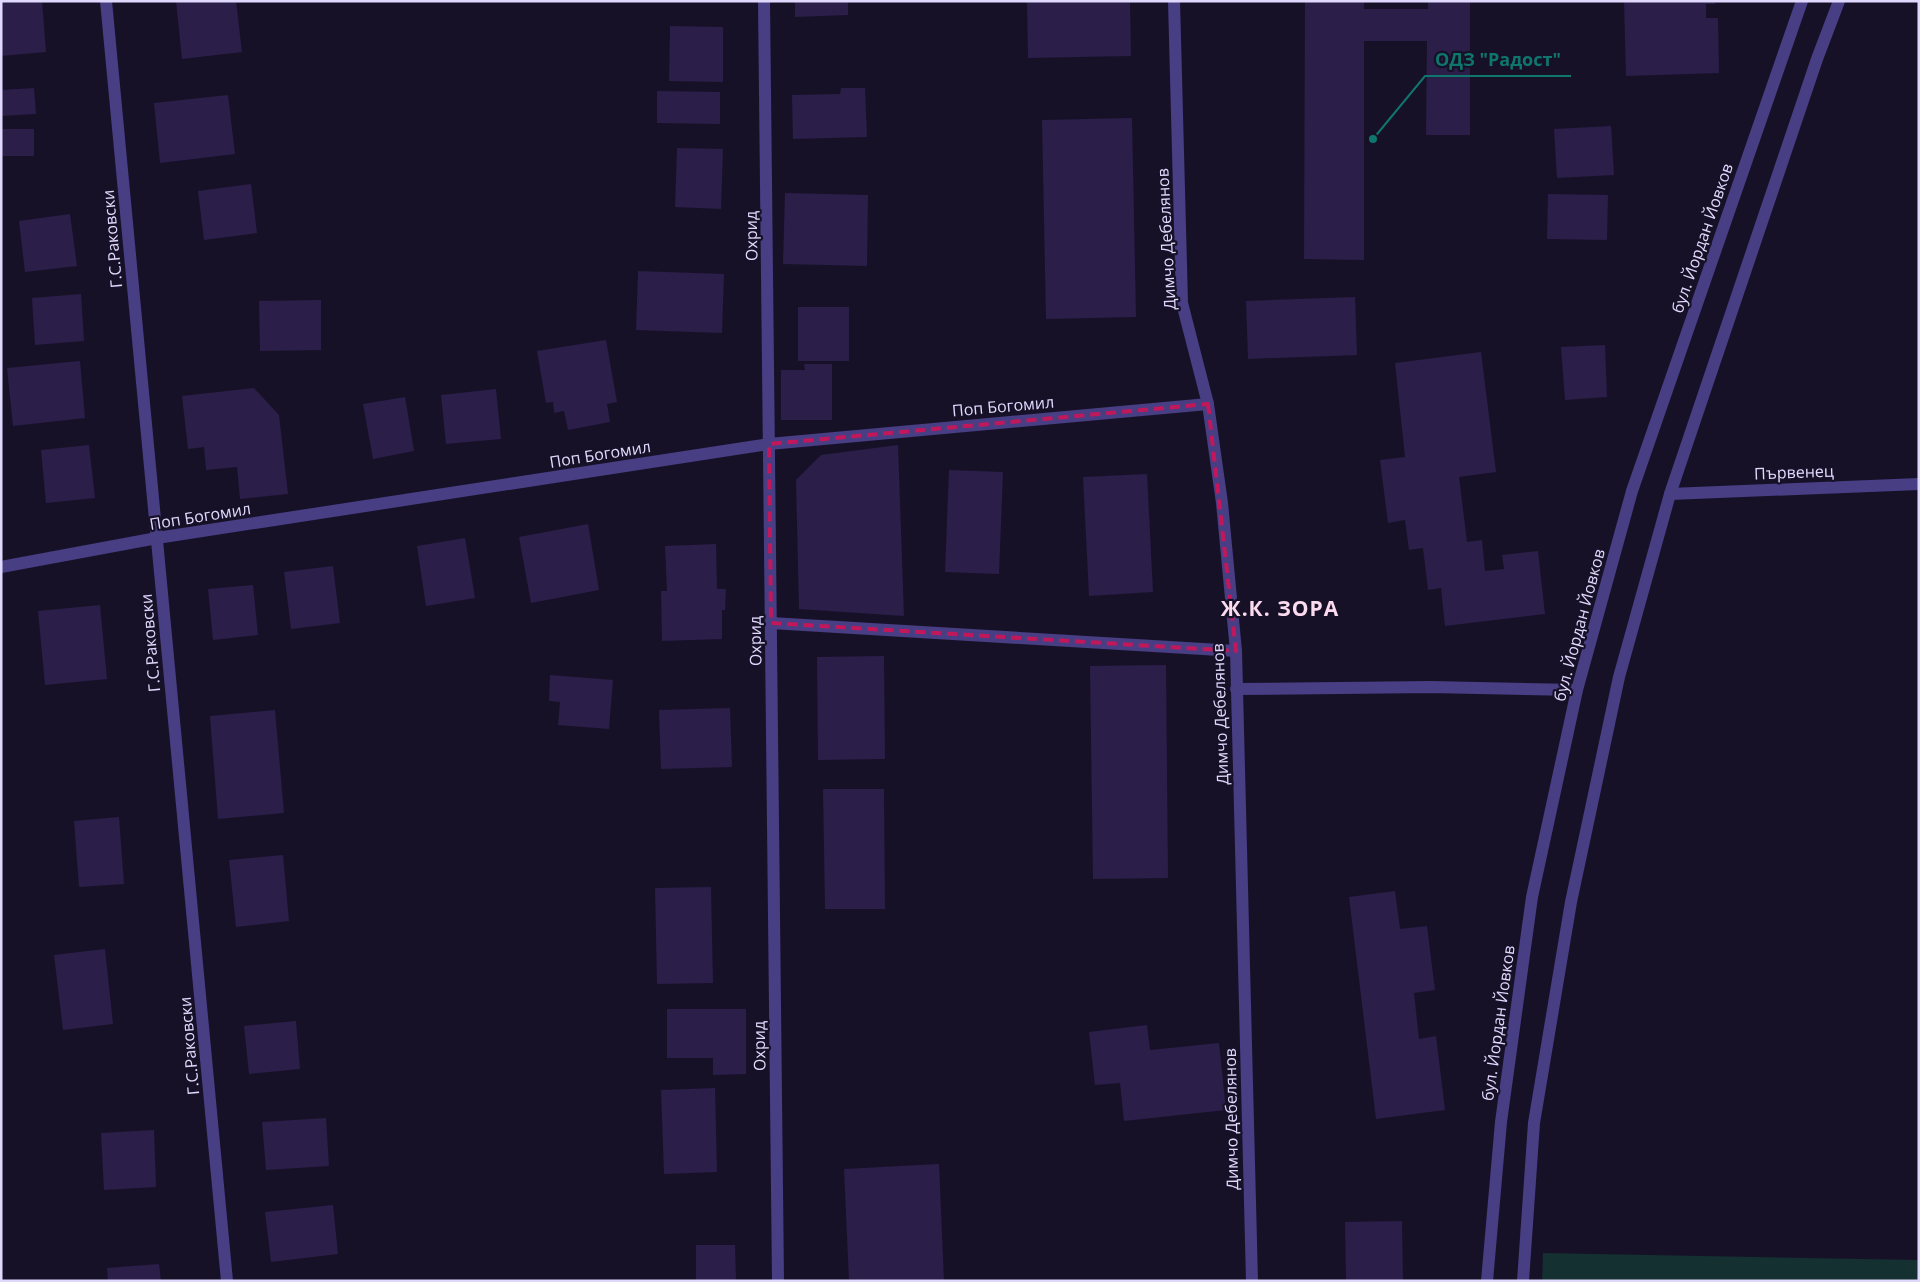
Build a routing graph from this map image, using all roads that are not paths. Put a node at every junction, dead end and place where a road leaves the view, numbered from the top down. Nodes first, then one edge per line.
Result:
1 (106, 1) edge
2 (764, 1) edge
3 (1174, 1) edge
4 (1802, 1) edge
5 (1839, 1) edge
6 (1208, 404) junction
7 (770, 444) junction
8 (1919, 484) edge
9 (1670, 494) junction
10 (157, 538) junction
11 (1, 567) edge
12 (771, 623) junction
13 (1236, 651) junction
14 (1236, 689) junction
15 (1577, 690) junction
16 (227, 1281) edge
17 (778, 1281) edge
18 (1252, 1281) edge
19 (1487, 1281) edge
20 (1523, 1281) edge

1 - 10 street, Г.С.Раковски
2 - 7 street, Охрид
3 - 6 street, Димчо Дебелянов
4 - 15 street, бул. Йордан Йовков
5 - 9 street
6 - 7 street, Поп Богомил
6 - 13 street, Димчо Дебелянов
7 - 10 street, Поп Богомил
7 - 12 street, Охрид
8 - 9 street, Първенец
9 - 20 street
10 - 11 street, Поп Богомил
10 - 16 street, Г.С.Раковски
12 - 13 street
12 - 17 street, Охрид
13 - 14 street, Димчо Дебелянов
14 - 15 street
14 - 18 street, Димчо Дебелянов
15 - 19 street, бул. Йордан Йовков

